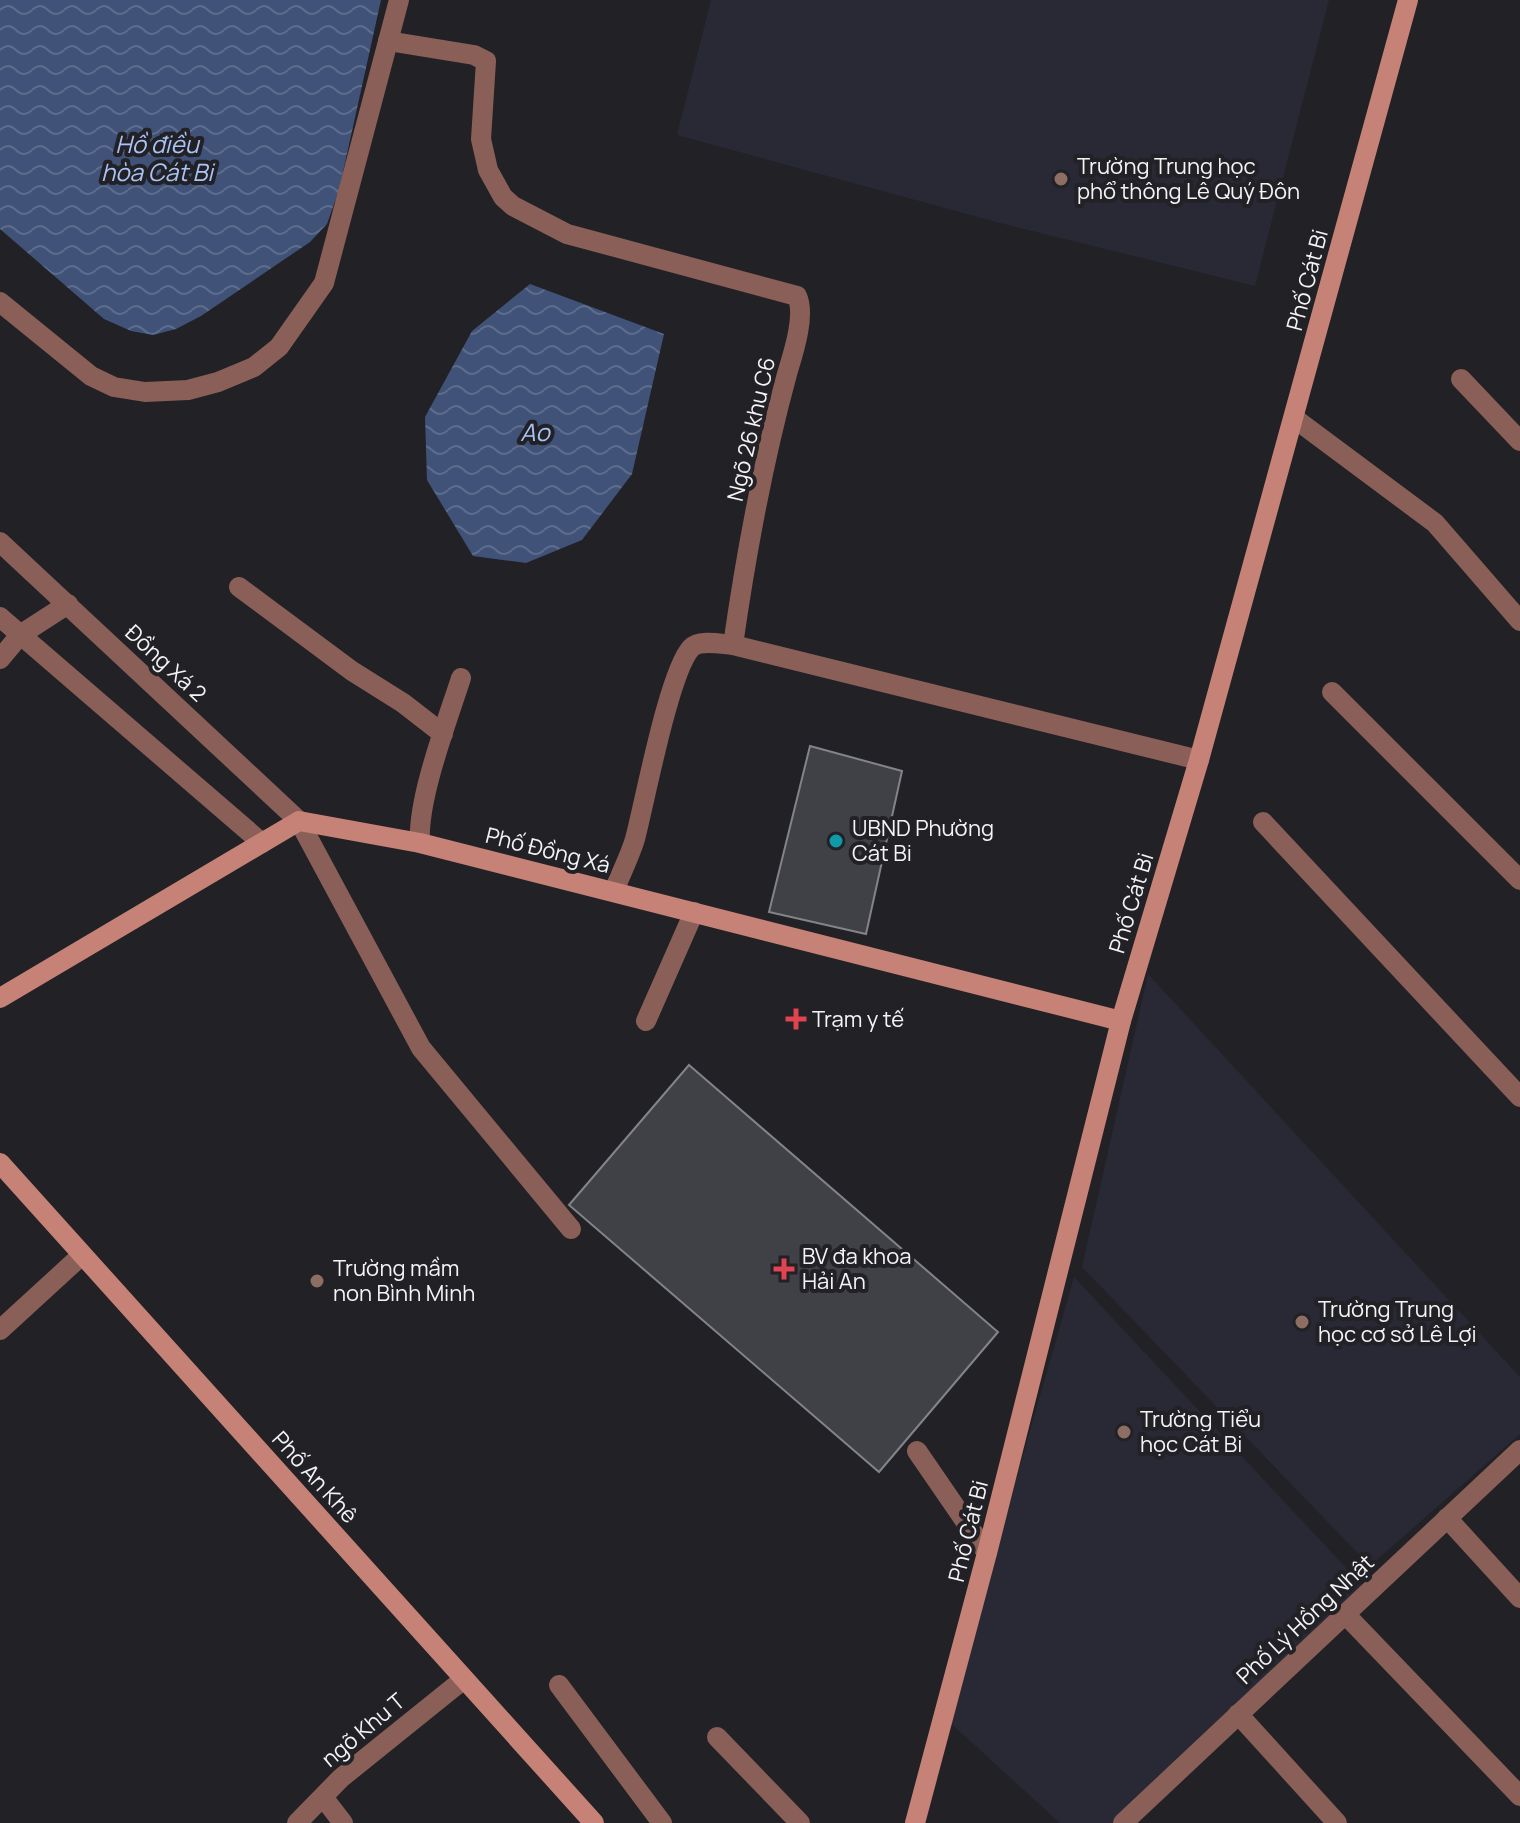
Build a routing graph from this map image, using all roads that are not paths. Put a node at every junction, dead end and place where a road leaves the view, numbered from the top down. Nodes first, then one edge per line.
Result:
1 (399, 0) edge
2 (1408, 0) edge
3 (388, 41) junction
4 (0, 302) edge
5 (1461, 379) dead end
6 (1294, 418) junction
7 (1520, 441) edge
8 (0, 542) edge
9 (239, 587) dead end
10 (68, 604) junction
11 (0, 617) edge
12 (1520, 621) edge
13 (20, 635) junction
14 (733, 645) junction
15 (0, 659) edge
16 (461, 678) dead end
17 (1332, 692) dead end
18 (443, 734) junction
19 (1199, 760) junction
20 (299, 821) junction
21 (1263, 822) dead end
22 (262, 843) junction
23 (420, 843) junction
24 (1520, 880) edge
25 (614, 891) junction
26 (694, 912) junction
27 (0, 998) edge
28 (646, 1021) dead end
29 (1121, 1021) junction
30 (1520, 1097) edge
31 (0, 1163) edge
32 (571, 1229) dead end
33 (82, 1255) junction
34 (0, 1330) edge
35 (1520, 1450) edge
36 (917, 1451) dead end
37 (1447, 1518) junction
38 (987, 1553) junction
39 (1520, 1598) edge
40 (1345, 1614) junction
41 (464, 1679) junction
42 (559, 1685) dead end
43 (1238, 1714) junction
44 (717, 1737) dead end
45 (1520, 1796) edge
46 (323, 1797) junction
47 (297, 1823) edge
48 (343, 1823) edge
49 (594, 1823) edge
50 (662, 1823) edge
51 (800, 1823) edge
52 (915, 1823) edge
53 (1123, 1823) edge
54 (1337, 1823) edge

1 - 3 street
2 - 6 street, Phố Cát Bi
3 - 4 street
3 - 14 street, Ngõ 26 khu C6
5 - 7 street
6 - 12 street
6 - 19 street, Phố Cát Bi
8 - 10 street, Đồng Xá 2
9 - 18 street
10 - 13 street
10 - 20 street, Đồng Xá 2
11 - 13 street
13 - 15 street
13 - 22 street
14 - 19 street
14 - 25 street
16 - 18 street
17 - 24 street
18 - 23 street
19 - 29 street, Phố Cát Bi
20 - 22 street
20 - 23 street, Phố Đồng Xá
20 - 32 street, Đồng Xá 2
21 - 30 street
22 - 27 street
23 - 25 street, Phố Đồng Xá
25 - 26 street, Phố Đồng Xá
26 - 28 street
26 - 29 street, Phố Đồng Xá
29 - 38 street, Phố Cát Bi
31 - 33 street, Phố An Khê
33 - 34 street
33 - 41 street, Phố An Khê
35 - 37 street, Phố Lý Hồng Nhật
36 - 38 street
37 - 39 street
37 - 40 street, Phố Lý Hồng Nhật
38 - 52 street, Phố Cát Bi
40 - 43 street, Phố Lý Hồng Nhật
40 - 45 street
41 - 46 street, ngõ Khu T
41 - 49 street, Phố An Khê
42 - 50 street
43 - 53 street, Phố Lý Hồng Nhật
43 - 54 street
44 - 51 street
46 - 47 street, ngõ Khu T
46 - 48 street

